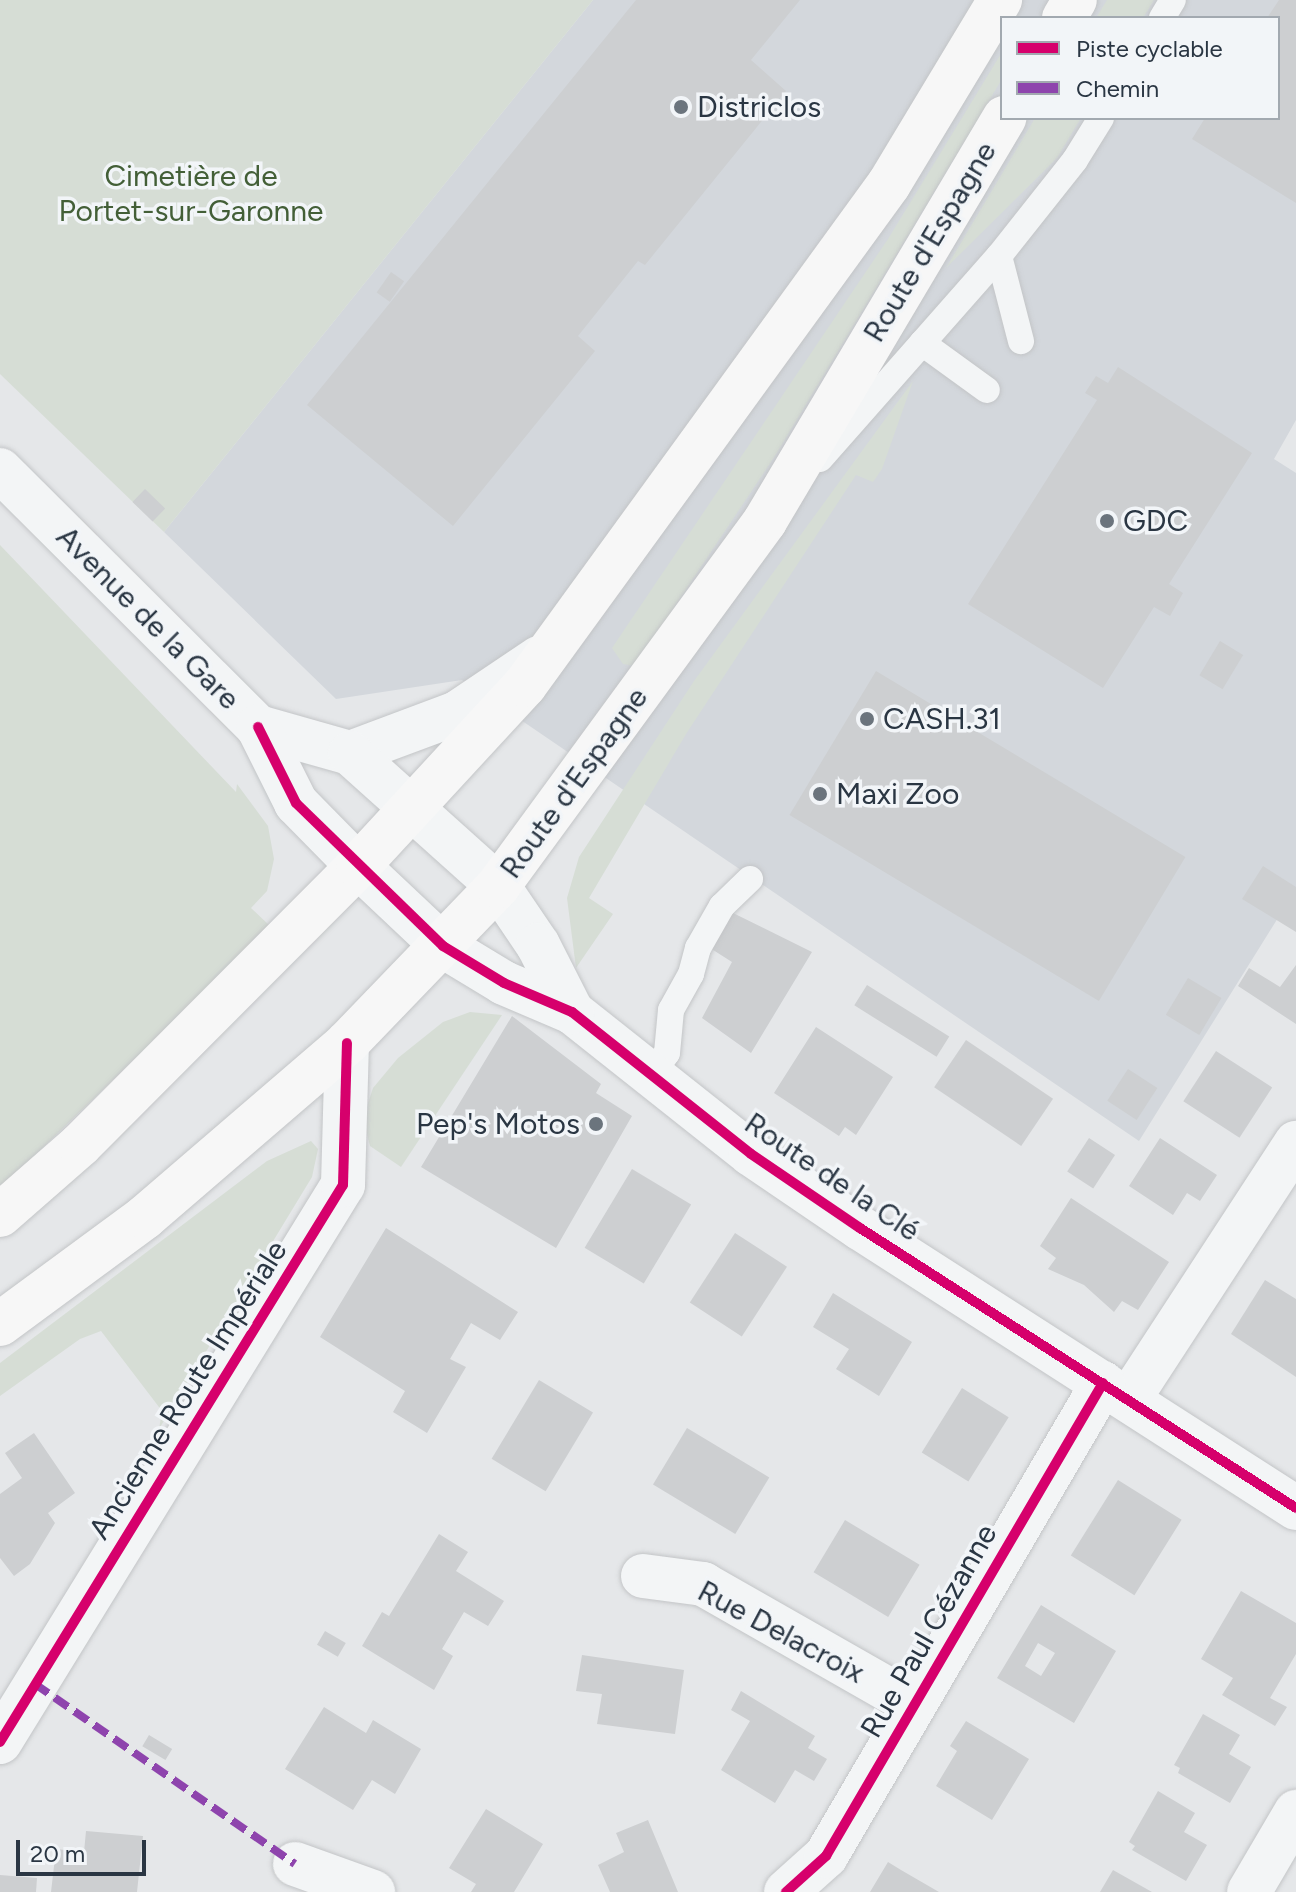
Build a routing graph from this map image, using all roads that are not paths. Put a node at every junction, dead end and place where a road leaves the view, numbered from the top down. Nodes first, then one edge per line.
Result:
1 (1000, 0) edge
2 (1003, 120) edge
3 (1100, 120) edge
4 (999, 256) junction
5 (1021, 341) dead end
6 (922, 343) junction
7 (987, 390) dead end
8 (0, 470) edge
9 (765, 521) junction
10 (550, 650) junction
11 (258, 727) junction
12 (350, 753) junction
13 (413, 809) junction
14 (358, 866) junction
15 (750, 879) dead end
16 (498, 886) junction
17 (431, 960) junction
18 (572, 1012) junction
19 (347, 1043) junction
20 (650, 1077) junction
21 (1296, 1143) edge
22 (0, 1215) edge
23 (0, 1324) edge
24 (1116, 1391) junction
25 (1296, 1508) edge
26 (643, 1576) dead end
27 (913, 1704) junction
28 (0, 1742) edge
29 (1296, 1812) edge
30 (295, 1864) dead end
31 (373, 1892) edge
32 (786, 1892) edge
33 (1249, 1892) edge

1 - 10 main road
2 - 9 main road, Route d'Espagne
3 - 4 lane
4 - 5 lane
4 - 6 lane
6 - 7 lane
6 - 9 lane
8 - 11 street, Avenue de la Gare
9 - 16 main road, Route d'Espagne
10 - 12 street
10 - 13 main road
11 - 12 street, Avenue de la Gare
11 - 14 street
12 - 13 street, Avenue de la Gare
13 - 14 main road
13 - 16 street, Avenue de la Gare
14 - 17 street
14 - 22 main road
15 - 20 lane
16 - 17 main road, Route d'Espagne
16 - 18 street, Route de la Clé
17 - 18 street, Route de la Clé
17 - 19 main road, Route d'Espagne
18 - 20 street, Route de la Clé
19 - 23 main road, Route d'Espagne
19 - 28 street, Ancienne Route Impériale
20 - 24 street, Route de la Clé
21 - 24 street, Rue Paul Cézanne
24 - 25 street, Route de la Clé
24 - 27 street, Rue Paul Cézanne
26 - 27 street, Rue Delacroix
27 - 32 street, Rue Paul Cézanne
29 - 33 street
30 - 31 street

